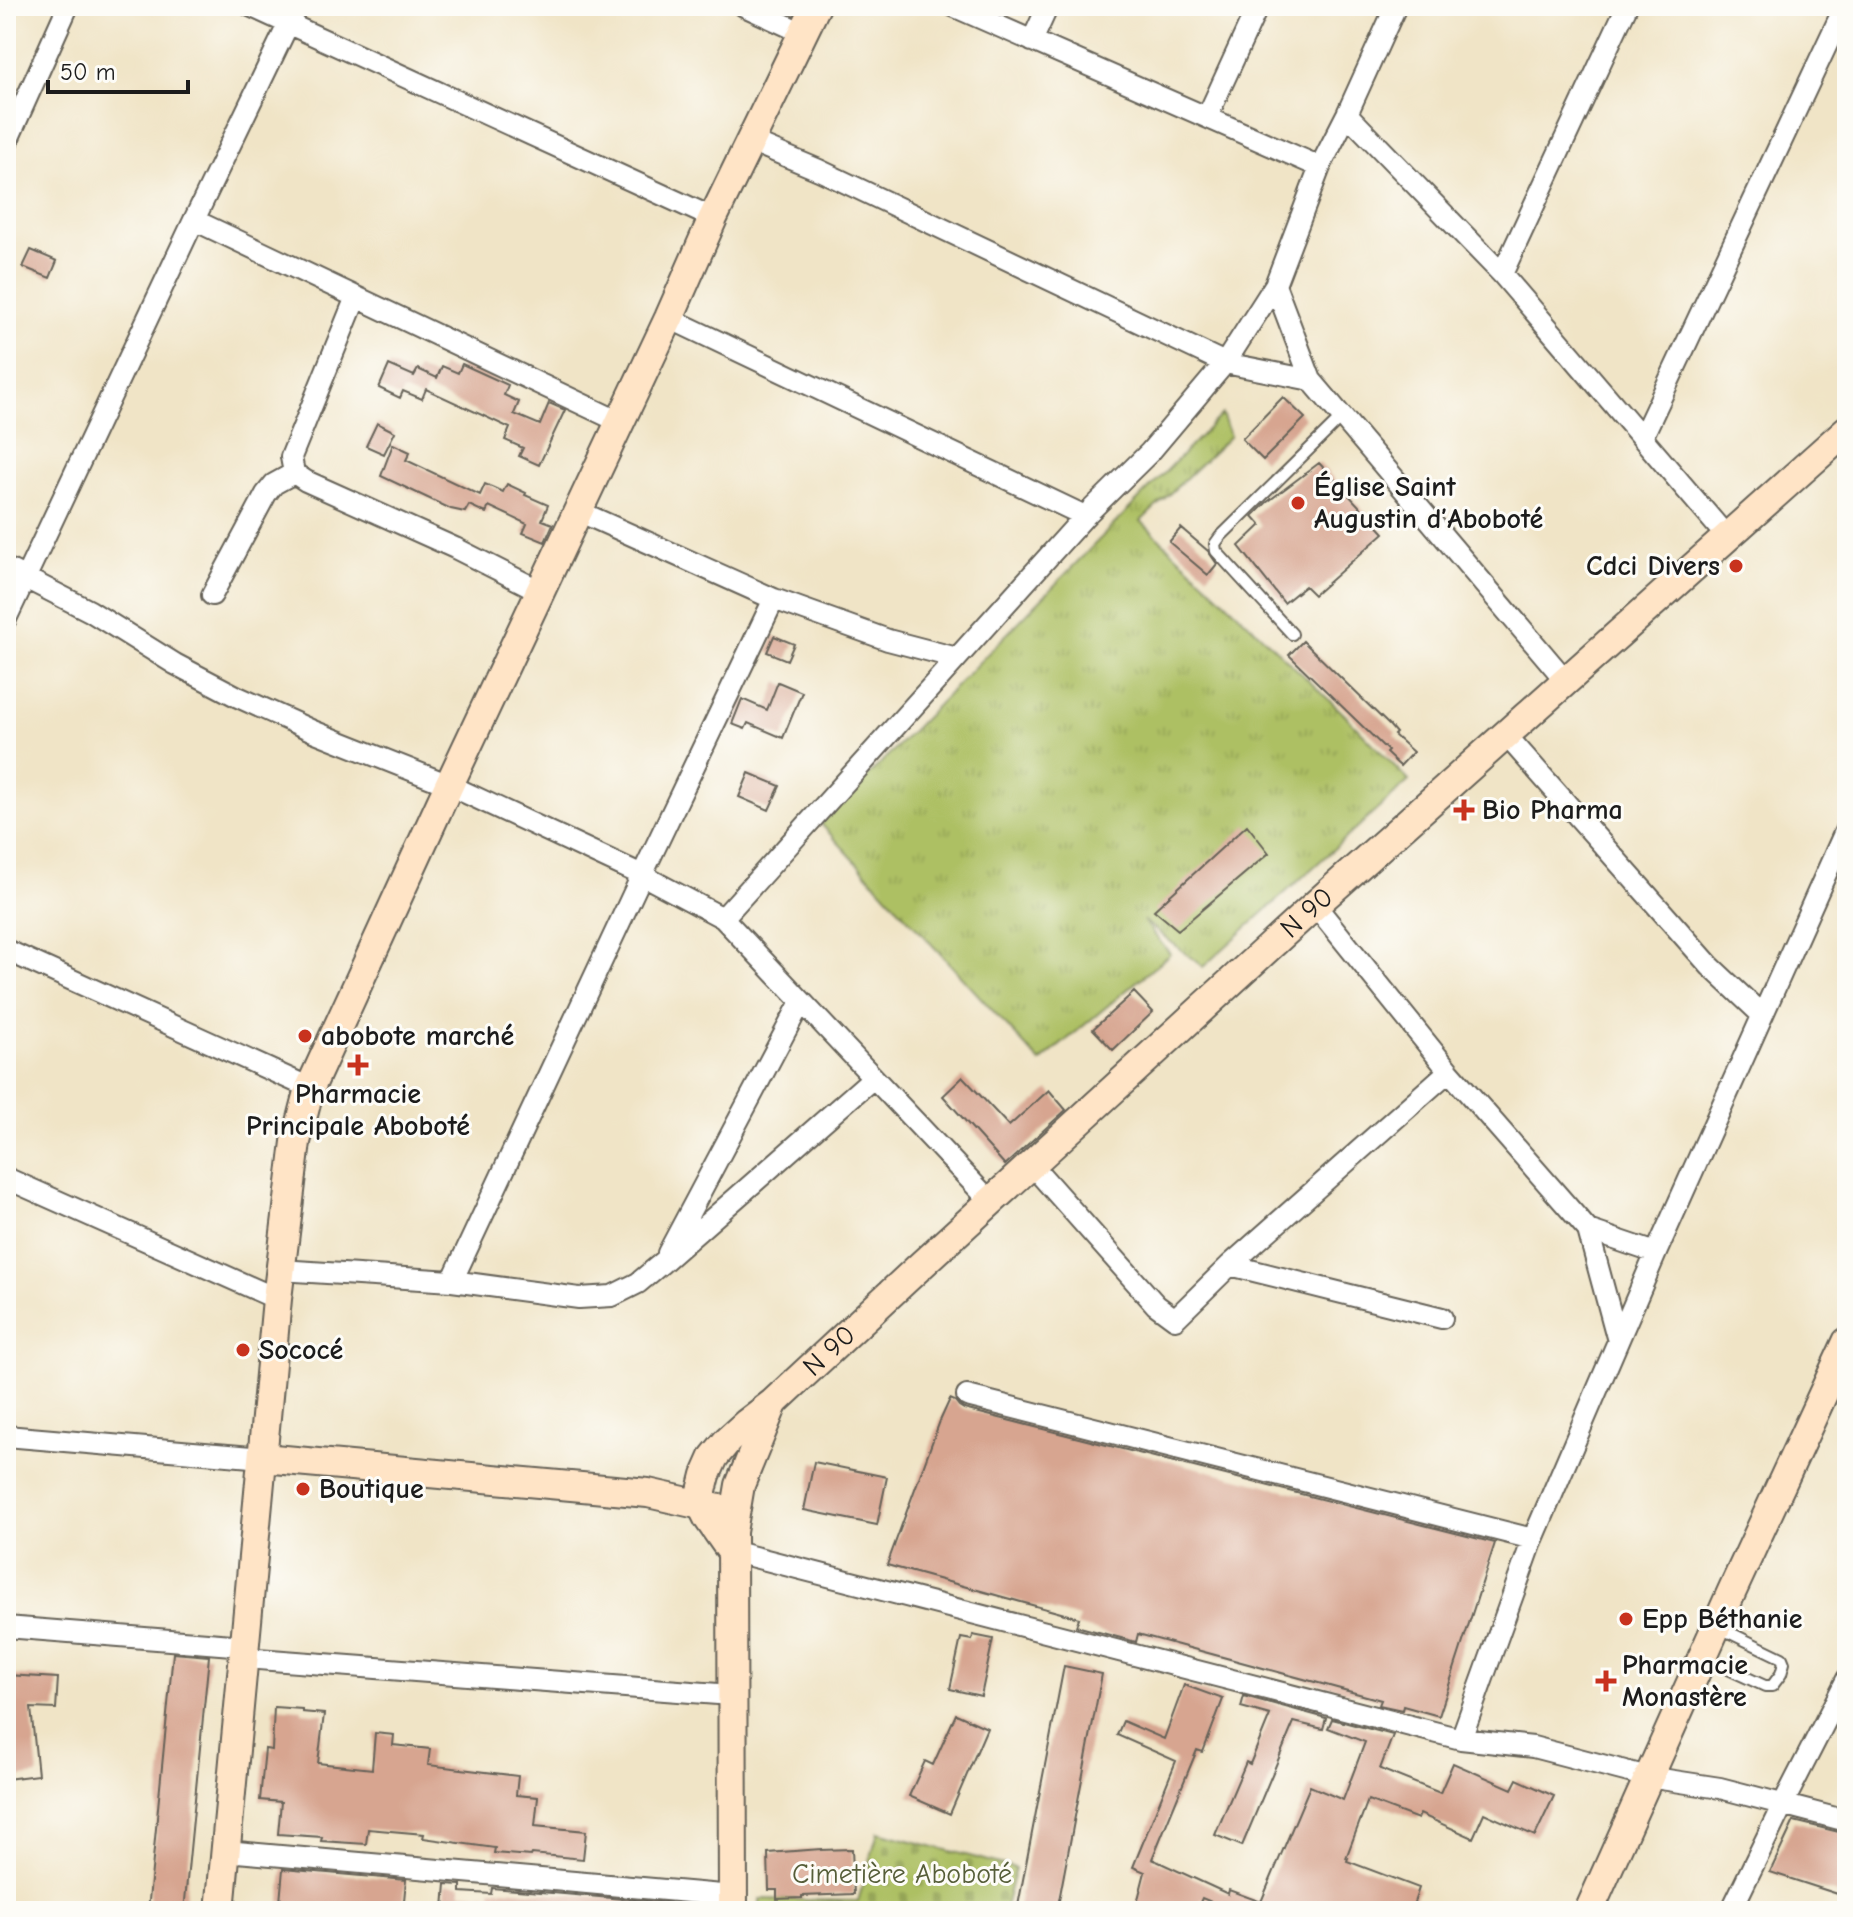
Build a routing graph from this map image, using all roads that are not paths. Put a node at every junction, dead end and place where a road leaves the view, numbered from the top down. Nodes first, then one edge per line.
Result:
1 (68, 6) edge
2 (250, 6) edge
3 (744, 6) edge
4 (816, 6) edge
5 (953, 6) edge
6 (1048, 6) edge
7 (1258, 6) edge
8 (1396, 6) edge
9 (1627, 6) edge
10 (1845, 6) edge
11 (293, 15) edge
12 (803, 33) junction
13 (1032, 41) junction
14 (1347, 114) junction
15 (1207, 117) junction
16 (750, 141) junction
17 (6, 144) edge
18 (1320, 167) junction
19 (713, 218) junction
20 (194, 220) junction
21 (1502, 274) junction
22 (1275, 285) junction
23 (356, 297) junction
24 (669, 318) junction
25 (1225, 363) junction
26 (1311, 380) junction
27 (1342, 417) junction
28 (620, 422) junction
29 (1847, 430) edge
30 (1642, 438) junction
31 (294, 473) junction
32 (578, 511) junction
33 (1085, 516) junction
34 (1726, 536) junction
35 (6, 568) edge
36 (25, 577) junction
37 (540, 591) junction
38 (212, 595) dead end
39 (774, 599) junction
40 (6, 619) edge
41 (1292, 634) dead end
42 (957, 658) junction
43 (1566, 681) junction
44 (1505, 734) junction
45 (449, 785) junction
46 (1847, 827) edge
47 (642, 875) junction
48 (1315, 905) junction
49 (723, 918) junction
50 (6, 950) edge
51 (801, 1002) junction
52 (1762, 1015) junction
53 (1449, 1071) junction
54 (873, 1078) junction
55 (310, 1088) junction
56 (1031, 1164) junction
57 (6, 1178) edge
58 (990, 1201) junction
59 (1588, 1230) junction
60 (1656, 1253) junction
61 (662, 1263) junction
62 (1230, 1265) junction
63 (280, 1270) junction
64 (452, 1281) junction
65 (277, 1299) junction
66 (1442, 1318) dead end
67 (1618, 1341) junction
68 (1847, 1342) edge
69 (967, 1396) dead end
70 (773, 1403) junction
71 (6, 1436) edge
72 (263, 1458) junction
73 (706, 1475) junction
74 (648, 1493) junction
75 (738, 1497) junction
76 (702, 1506) junction
77 (1533, 1539) junction
78 (731, 1551) junction
79 (1716, 1626) junction
80 (6, 1627) edge
81 (245, 1652) junction
82 (1702, 1657) junction
83 (1847, 1679) edge
84 (731, 1695) junction
85 (1461, 1739) junction
86 (1648, 1777) junction
87 (1783, 1804) junction
88 (1847, 1821) edge
89 (226, 1851) junction
90 (733, 1904) edge
91 (220, 1911) edge
92 (1589, 1911) edge
93 (1731, 1911) edge

1 - 17 street
2 - 11 street
3 - 12 street
4 - 12 street
5 - 13 street
6 - 13 street
7 - 15 street
8 - 14 street
9 - 21 street
10 - 30 street
11 - 19 street
11 - 20 street
12 - 16 street
13 - 15 street
14 - 18 street
14 - 21 street
15 - 18 street
16 - 19 street
16 - 25 street
18 - 22 street
19 - 24 street
20 - 23 street
20 - 36 street
21 - 30 street
22 - 25 street
22 - 26 street
23 - 28 street
23 - 31 street
24 - 28 street
24 - 33 street
25 - 26 street
25 - 33 street
26 - 27 street
27 - 41 lane
27 - 43 street
28 - 32 street
29 - 34 street, N 90
30 - 34 street
31 - 37 street
31 - 38 street
32 - 37 street
32 - 39 street
33 - 42 street
34 - 43 street, N 90
35 - 36 street
36 - 40 street
36 - 45 street
37 - 45 street
39 - 42 street
39 - 47 street
42 - 49 street
43 - 44 street, N 90
44 - 48 street, N 90
44 - 52 street
45 - 47 street
45 - 55 street
46 - 52 street
47 - 49 street
47 - 64 street
48 - 53 street
48 - 56 street, N 90
49 - 51 street
50 - 55 street
51 - 54 street
51 - 61 street
52 - 60 street
53 - 59 street
53 - 62 street
54 - 58 street
54 - 61 street
55 - 63 street
56 - 58 street, N 90
56 - 62 street
57 - 65 street
58 - 70 street, N 90
59 - 60 street
59 - 67 street
60 - 67 street
61 - 64 street
62 - 66 street
63 - 64 street
63 - 65 street
65 - 72 street
67 - 77 street
68 - 79 street
69 - 77 street
70 - 73 street, N 90
70 - 75 street, N 90
71 - 72 street
72 - 74 street
72 - 81 street
73 - 74 street
73 - 75 street
73 - 76 street, N 90
74 - 76 street
75 - 76 street
75 - 78 street, N 90
76 - 78 street
77 - 85 street
78 - 84 street, N 90
78 - 85 street
79 - 82 street
79 - 82 lane
80 - 81 street
81 - 84 street
81 - 89 street
82 - 86 street
83 - 87 street
84 - 90 street, N 90
85 - 86 street
86 - 87 street
86 - 92 street
87 - 88 street
87 - 93 street
89 - 90 street
89 - 91 street

